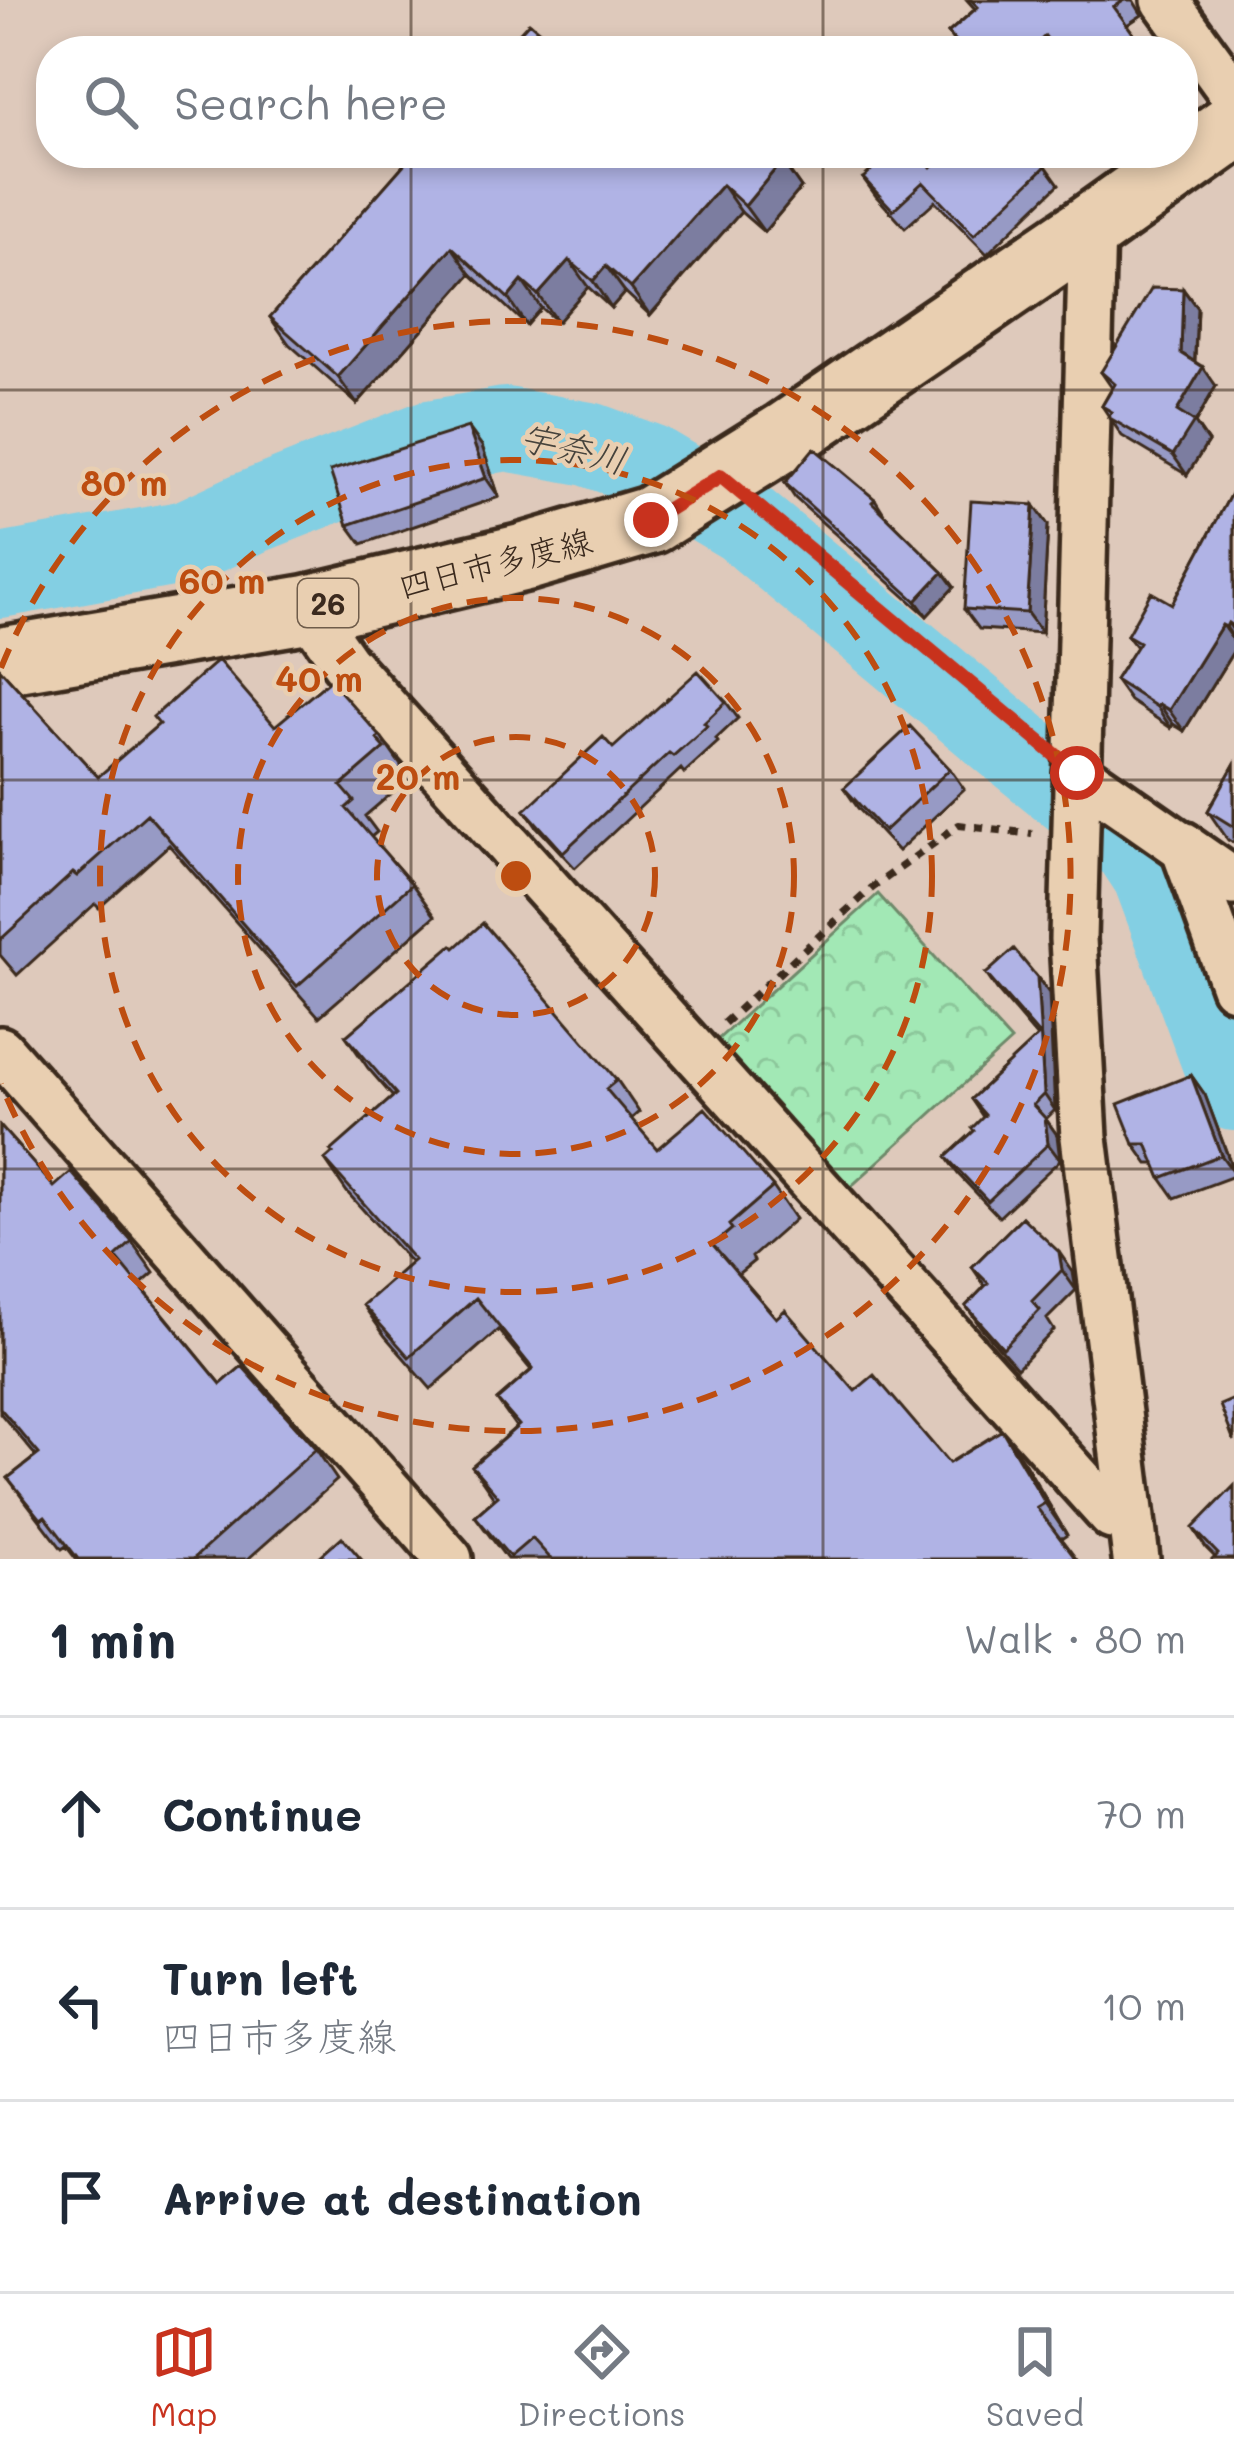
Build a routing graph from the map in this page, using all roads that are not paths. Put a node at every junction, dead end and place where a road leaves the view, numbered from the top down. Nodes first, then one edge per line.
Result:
1 (1165, 0) edge
2 (1191, 36) edge
3 (1198, 45) edge
4 (1234, 94) edge
5 (1234, 126) edge
6 (1198, 152) edge
7 (1175, 168) edge
8 (1092, 227) junction
9 (307, 609) junction
10 (0, 661) edge
11 (1076, 806) junction
12 (1183, 845) junction
13 (1234, 882) edge
14 (1234, 986) edge
15 (0, 1050) edge
16 (1133, 1538) edge
17 (449, 1559) edge

1 - 2 street
3 - 4 street
5 - 6 main road, 四日市多度線 / 26
7 - 8 main road, 四日市多度線 / 26
8 - 9 main road, 四日市多度線 / 26
8 - 11 street
9 - 10 main road, 四日市多度線 / 26
9 - 16 street
11 - 12 street
11 - 16 street
12 - 13 street
12 - 14 street
15 - 17 street

